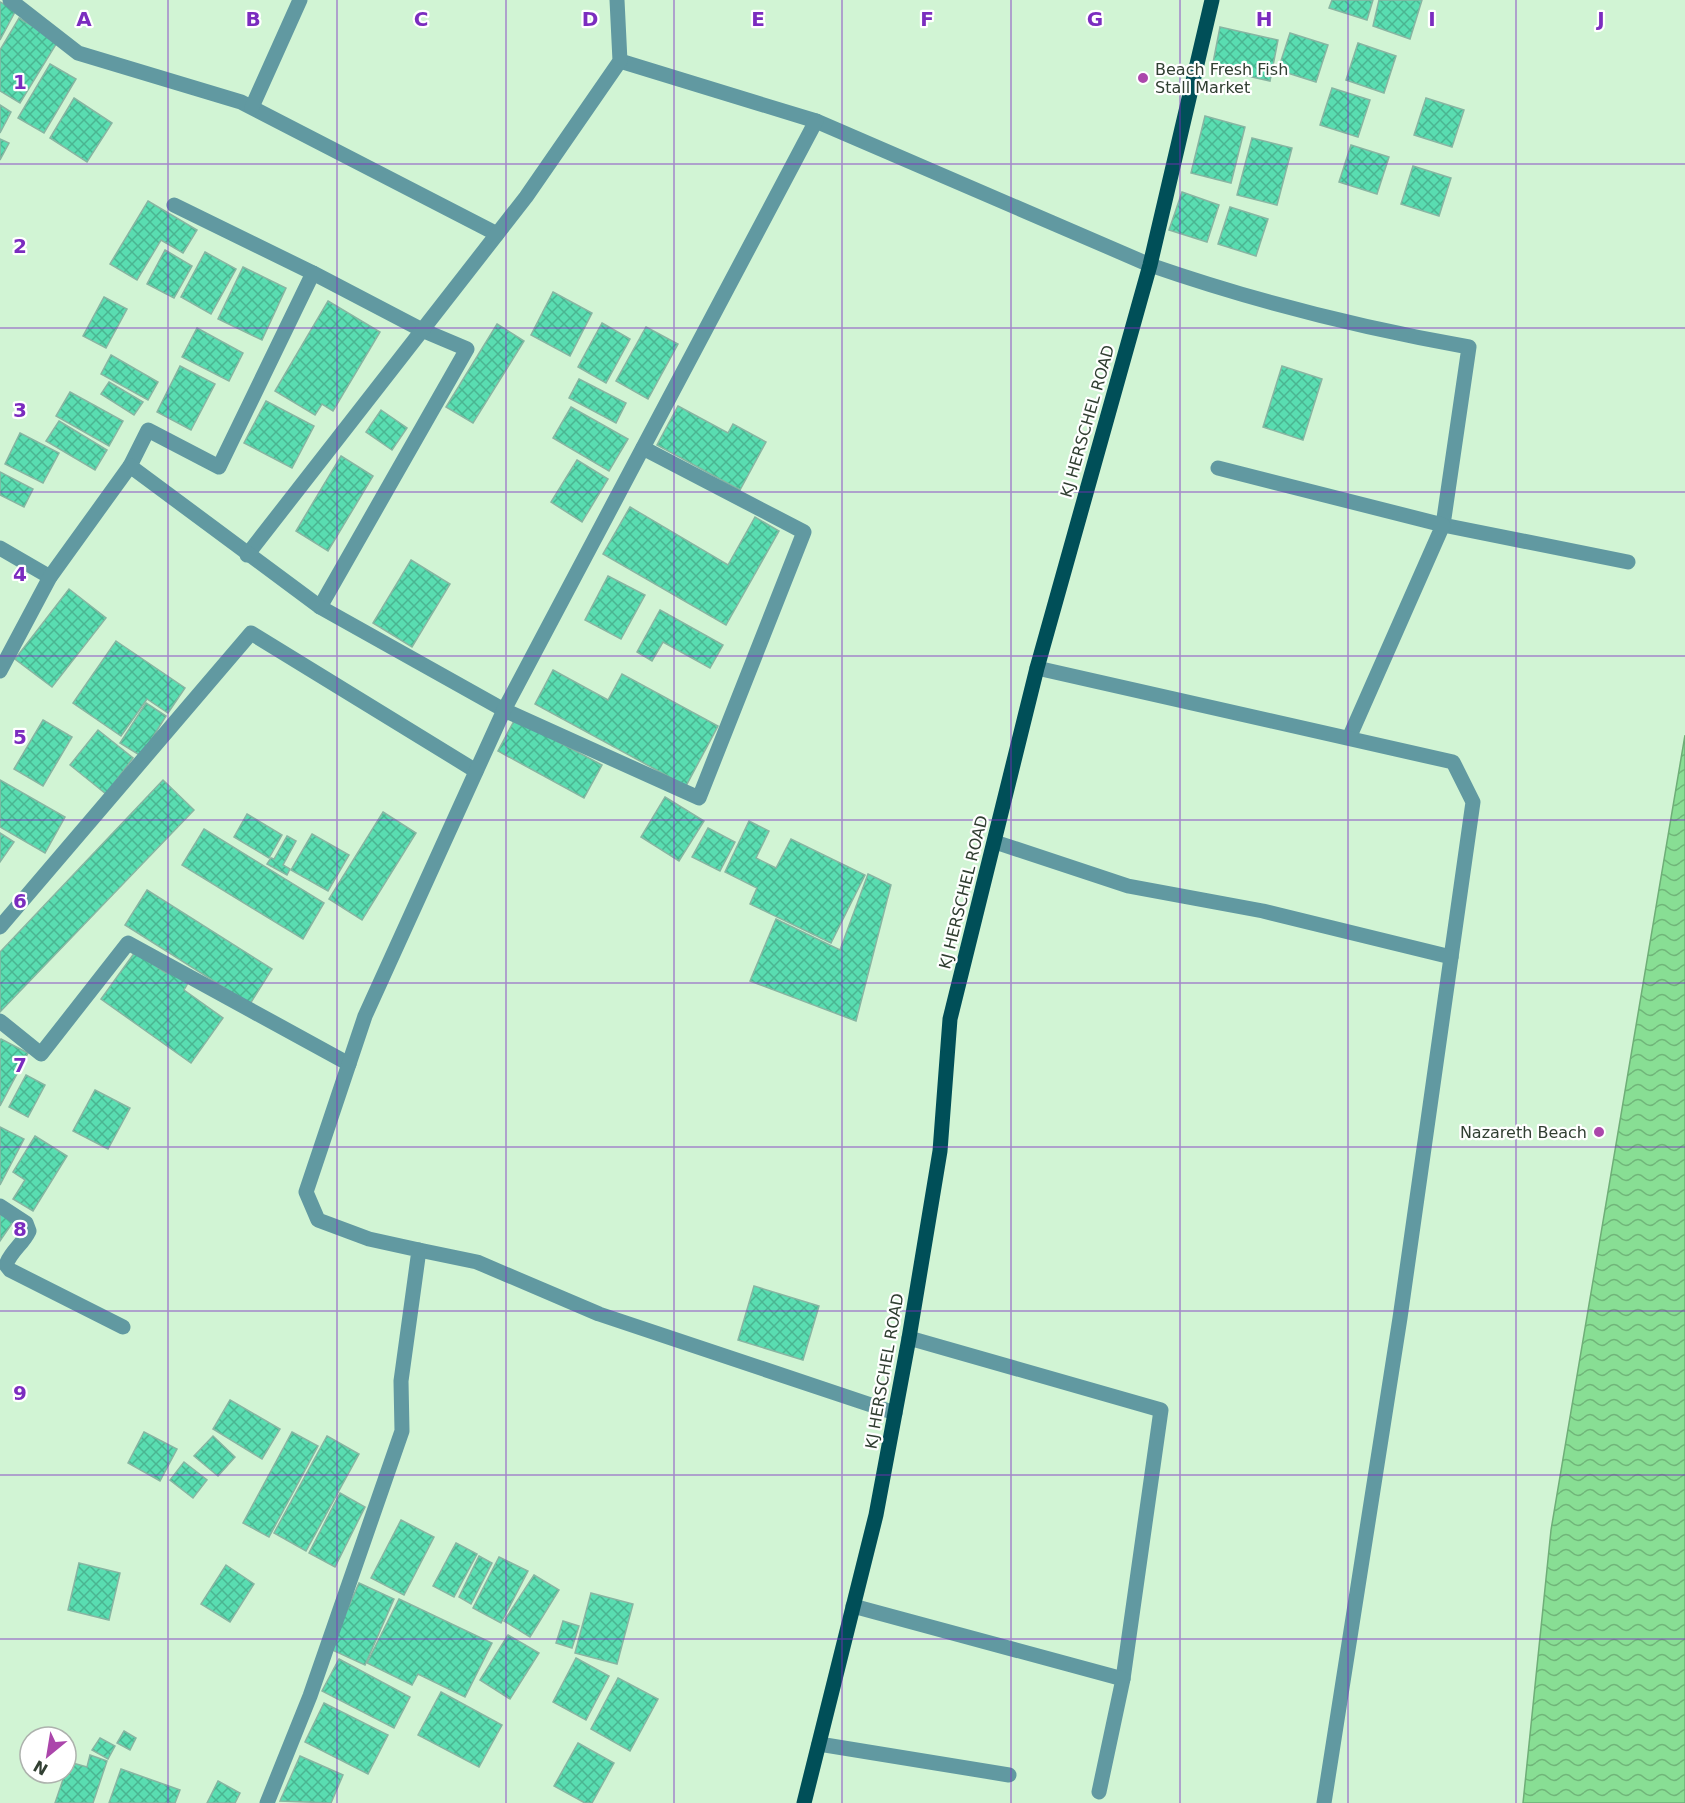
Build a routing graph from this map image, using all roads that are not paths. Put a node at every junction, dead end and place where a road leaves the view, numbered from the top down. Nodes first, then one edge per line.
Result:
1 (10, 0) edge
2 (300, 0) edge
3 (617, 0) edge
4 (1212, 0) edge
5 (620, 60) junction
6 (252, 107) junction
7 (816, 121) junction
8 (174, 205) dead end
9 (497, 234) junction
10 (1150, 265) junction
11 (314, 273) junction
12 (422, 330) junction
13 (643, 448) junction
14 (130, 466) junction
15 (1218, 468) dead end
16 (1443, 525) junction
17 (0, 548) edge
18 (247, 555) junction
19 (1628, 562) dead end
20 (50, 577) junction
21 (320, 607) junction
22 (1037, 668) junction
23 (0, 671) edge
24 (504, 710) junction
25 (1350, 738) junction
26 (476, 771) junction
27 (995, 842) junction
28 (0, 927) edge
29 (1451, 957) junction
30 (0, 1021) edge
31 (349, 1064) junction
32 (0, 1206) edge
33 (419, 1250) junction
34 (123, 1327) dead end
35 (909, 1338) junction
36 (895, 1413) junction
37 (853, 1606) junction
38 (1123, 1679) junction
39 (819, 1744) junction
40 (1009, 1775) dead end
41 (1099, 1792) dead end
42 (267, 1803) edge
43 (804, 1803) edge
44 (1324, 1803) edge

1 - 6 street
2 - 6 street
3 - 5 street
4 - 10 main road, KJ HERSCHEL ROAD
5 - 7 street
5 - 9 street
6 - 9 street
7 - 10 street
7 - 13 street
8 - 11 street
9 - 12 street
10 - 16 street
10 - 22 main road, KJ HERSCHEL ROAD
11 - 12 street
11 - 14 street
12 - 18 street
12 - 21 street
13 - 24 street
13 - 24 street
14 - 18 street
14 - 20 street
15 - 16 street
16 - 19 street
16 - 25 street
17 - 20 street
18 - 21 street
20 - 23 street
21 - 24 street
22 - 25 street
22 - 27 main road, KJ HERSCHEL ROAD
24 - 26 street
25 - 29 street
26 - 28 street
26 - 31 street
27 - 29 street
27 - 35 main road, KJ HERSCHEL ROAD
29 - 44 street
30 - 31 street
31 - 33 street
32 - 34 street
33 - 36 street
33 - 42 street
35 - 36 main road, KJ HERSCHEL ROAD
35 - 38 street
36 - 37 main road, KJ HERSCHEL ROAD
37 - 38 street
37 - 39 main road, KJ HERSCHEL ROAD
38 - 41 street
39 - 40 street
39 - 43 main road, KJ HERSCHEL ROAD

